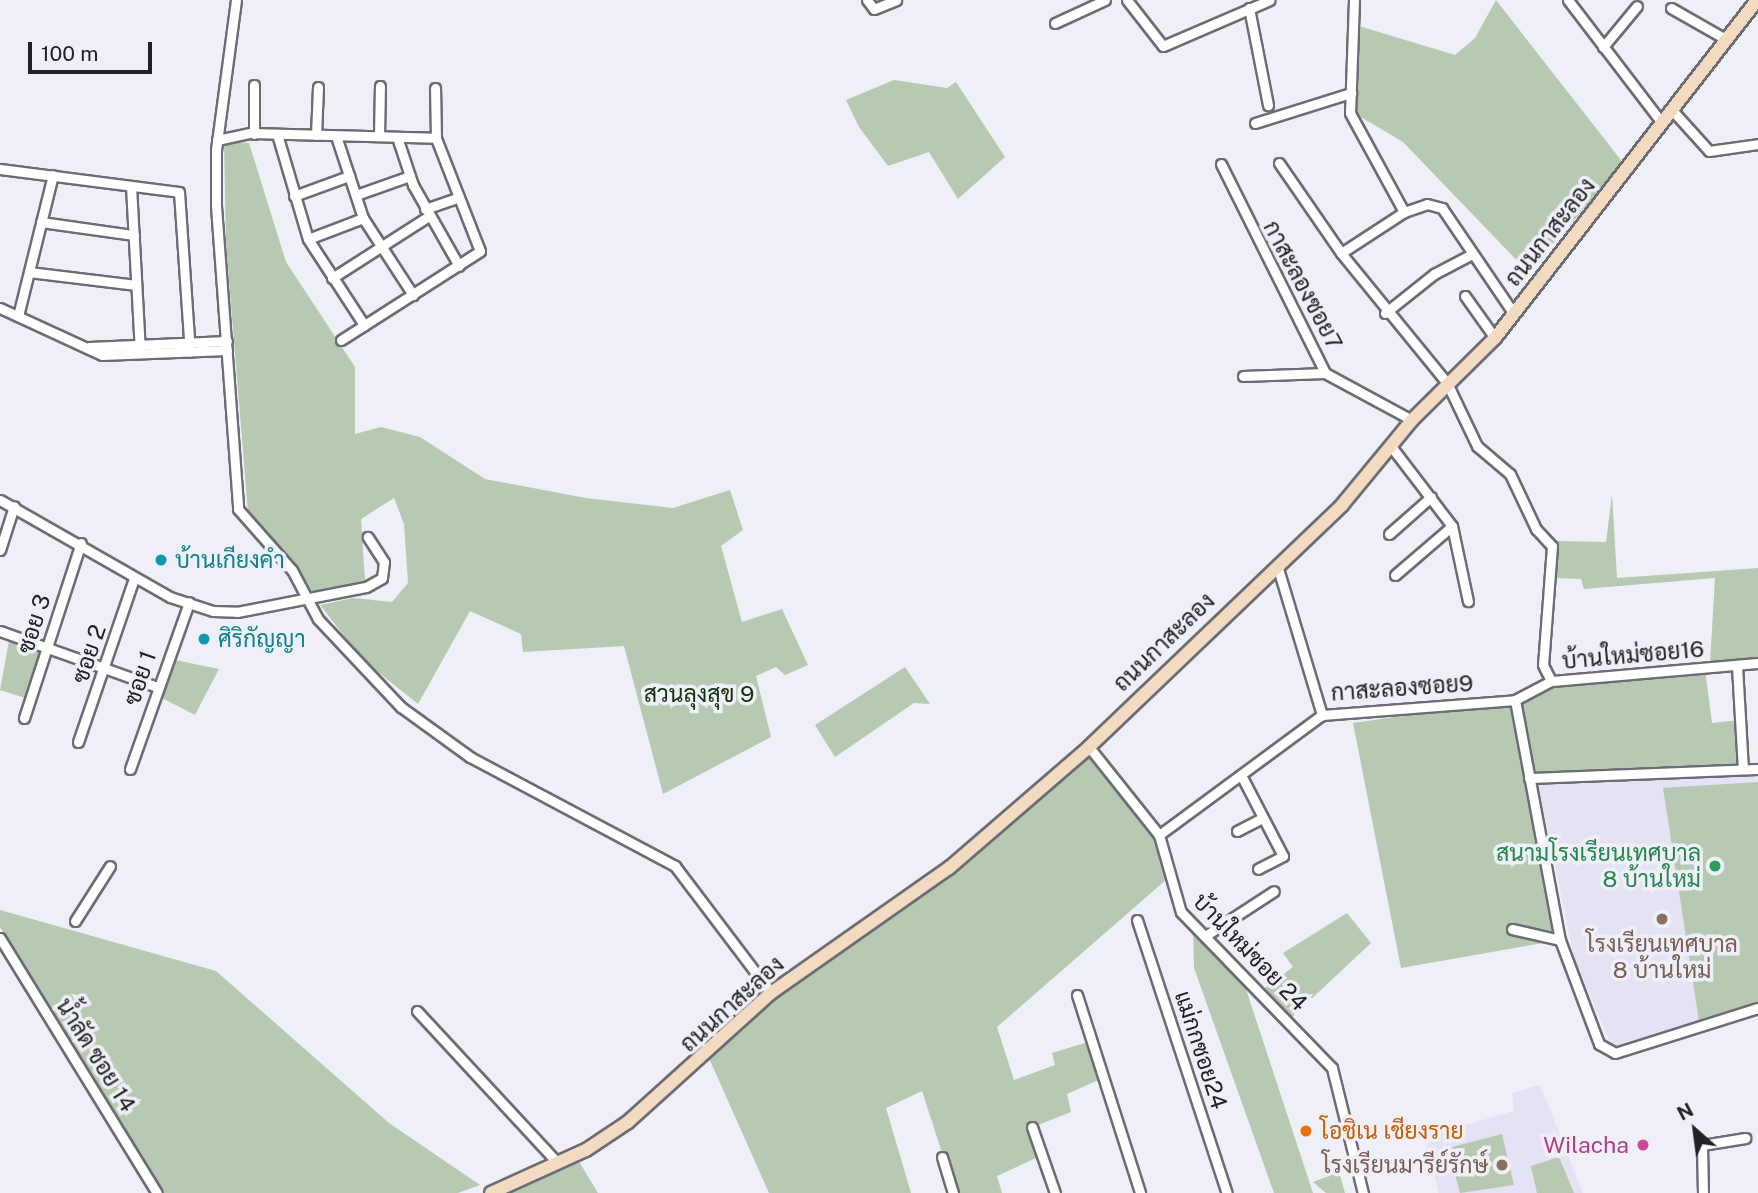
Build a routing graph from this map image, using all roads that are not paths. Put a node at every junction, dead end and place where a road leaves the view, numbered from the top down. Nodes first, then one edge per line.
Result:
1 (236, 0) edge
2 (867, 0) edge
3 (896, 0) edge
4 (1105, 0) edge
5 (1127, 0) edge
6 (1270, 0) edge
7 (1354, 0) edge
8 (1568, 0) edge
9 (1757, 0) edge
10 (1637, 6) dead end
11 (1249, 8) junction
12 (1671, 8) dead end
13 (1055, 23) dead end
14 (1727, 40) junction
15 (1604, 47) junction
16 (254, 85) dead end
17 (380, 86) dead end
18 (318, 87) dead end
19 (435, 88) dead end
20 (1351, 93) junction
21 (1268, 105) dead end
22 (1672, 110) junction
23 (1255, 123) dead end
24 (1662, 123) junction
25 (254, 134) junction
26 (277, 134) junction
27 (316, 135) junction
28 (336, 136) junction
29 (379, 136) junction
30 (397, 137) junction
31 (436, 138) junction
32 (217, 139) junction
33 (1758, 144) edge
34 (1279, 163) dead end
35 (1221, 164) dead end
36 (0, 171) edge
37 (53, 175) junction
38 (349, 176) junction
39 (410, 176) junction
40 (131, 186) junction
41 (355, 195) junction
42 (294, 196) junction
43 (459, 197) junction
44 (1404, 212) junction
45 (427, 213) junction
46 (363, 218) junction
47 (41, 222) junction
48 (134, 235) junction
49 (308, 239) junction
50 (381, 248) junction
51 (1342, 253) junction
52 (1472, 254) junction
53 (459, 266) junction
54 (29, 272) junction
55 (332, 278) junction
56 (136, 285) junction
57 (412, 295) junction
58 (1465, 296) dead end
59 (0, 308) edge
60 (1385, 313) junction
61 (1514, 314) junction
62 (18, 316) junction
63 (364, 325) junction
64 (1495, 338) junction
65 (341, 340) dead end
66 (227, 345) junction
67 (190, 347) junction
68 (140, 349) junction
69 (1325, 373) junction
70 (1243, 376) dead end
71 (1447, 383) junction
72 (1412, 419) junction
73 (1390, 445) junction
74 (1431, 496) junction
75 (0, 500) edge
76 (14, 506) junction
77 (1452, 526) junction
78 (1388, 534) dead end
79 (368, 537) dead end
80 (81, 543) junction
81 (0, 550) edge
82 (1276, 563) junction
83 (1395, 575) dead end
84 (134, 578) junction
85 (307, 598) junction
86 (1468, 600) dead end
87 (189, 602) junction
88 (0, 631) edge
89 (46, 648) junction
90 (1758, 663) edge
91 (1737, 666) junction
92 (105, 669) junction
93 (1551, 681) junction
94 (157, 687) junction
95 (1515, 700) junction
96 (1322, 715) junction
97 (23, 718) dead end
98 (78, 742) dead end
99 (1089, 747) junction
100 (130, 769) dead end
101 (1743, 769) junction
102 (1758, 769) edge
103 (1241, 775) junction
104 (1529, 778) junction
105 (1263, 818) junction
106 (1237, 831) dead end
107 (1159, 835) junction
108 (110, 866) dead end
109 (1258, 869) dead end
110 (1274, 891) dead end
111 (1137, 920) dead end
112 (75, 921) dead end
113 (1512, 929) dead end
114 (1205, 936) junction
115 (0, 938) edge
116 (1560, 940) junction
117 (771, 993) junction
118 (1077, 995) dead end
119 (1758, 1008) edge
120 (417, 1011) dead end
121 (1032, 1127) dead end
122 (1745, 1138) dead end
123 (942, 1157) dead end
124 (558, 1163) junction
125 (157, 1193) edge
126 (491, 1193) edge
127 (953, 1193) edge
128 (1055, 1193) edge
129 (1140, 1193) edge
130 (1227, 1193) edge
131 (1363, 1193) edge
132 (1703, 1193) edge

1 - 32 street
2 - 3 street
4 - 13 street
5 - 11 street
6 - 11 street
7 - 20 street
8 - 15 street
9 - 14 street, ถนนกาสะลอง
10 - 15 street
11 - 21 street
12 - 14 street
14 - 22 street, ถนนกาสะลอง
15 - 24 street
16 - 25 street
17 - 29 street
18 - 27 street
19 - 31 street
20 - 23 street
20 - 44 street
22 - 24 street, ถนนกาสะลอง
22 - 33 street
24 - 61 street, ถนนกาสะลอง
25 - 26 street
25 - 32 street
26 - 27 street
26 - 42 street
27 - 28 street
28 - 29 street
28 - 38 street
29 - 30 street
30 - 31 street
30 - 39 street
31 - 43 street
32 - 66 street
34 - 51 street, บ้านใหม่ซอย16
35 - 69 street, กาสะลองซอย7
36 - 37 street
37 - 40 street
37 - 47 street
38 - 41 street
38 - 42 street
39 - 41 street
39 - 45 street
40 - 48 street
40 - 67 street
41 - 46 street
42 - 49 street
43 - 45 street
43 - 53 street
44 - 51 street
44 - 52 street
45 - 50 street
45 - 53 street
46 - 49 street
46 - 50 street
47 - 48 street
47 - 54 street
48 - 56 street
49 - 55 street
50 - 55 street
50 - 57 street
51 - 60 street, บ้านใหม่ซอย16
52 - 60 street
52 - 61 street
53 - 57 street
54 - 56 street
54 - 62 street
55 - 63 street
56 - 68 street
57 - 63 street
58 - 64 street
59 - 62 street
60 - 71 street, บ้านใหม่ซอย16
61 - 64 street, ถนนกาสะลอง
62 - 68 street
63 - 65 street
64 - 71 street, ถนนกาสะลอง
66 - 67 street
66 - 85 street
67 - 68 street
69 - 70 street
69 - 72 street, กาสะลองซอย7
71 - 72 street, ถนนกาสะลอง
71 - 93 street, บ้านใหม่ซอย16
72 - 73 street, ถนนกาสะลอง
73 - 74 street
73 - 82 street, ถนนกาสะลอง
74 - 77 street
74 - 78 street
75 - 76 street
76 - 80 street
76 - 81 street
77 - 83 street
77 - 86 street
79 - 85 street
80 - 84 street
80 - 89 street, ซอย 3
82 - 96 street, กาสะลองซอย9
82 - 99 street, ถนนกาสะลอง
84 - 87 street
84 - 92 street, ซอย 2
85 - 87 street
85 - 117 street
87 - 94 street, ซอย 1
88 - 89 street
89 - 92 street
89 - 97 street, ซอย 3
90 - 91 street, บ้านใหม่ซอย16
91 - 93 street, บ้านใหม่ซอย16
91 - 101 street
92 - 94 street
92 - 98 street, ซอย 2
93 - 95 street
94 - 100 street, ซอย 1
95 - 96 street, กาสะลองซอย9
95 - 104 street
96 - 103 street
99 - 107 street, บ้านใหม่ซอย 24
99 - 117 street, ถนนกาสะลอง
101 - 102 street
101 - 104 street
103 - 105 street
103 - 107 street
104 - 116 street
105 - 106 street
105 - 109 street
107 - 114 street, บ้านใหม่ซอย 24
108 - 112 street
110 - 114 street
111 - 130 street, แม่กกซอย24
113 - 116 street
114 - 131 street, บ้านใหม่ซอย 24
115 - 125 street, น้ำลัด ซอย 14
116 - 119 street
117 - 124 street, ถนนกาสะลอง
118 - 129 street
120 - 124 street
121 - 128 street
122 - 132 street
123 - 127 street
124 - 126 street, ถนนกาสะลอง

